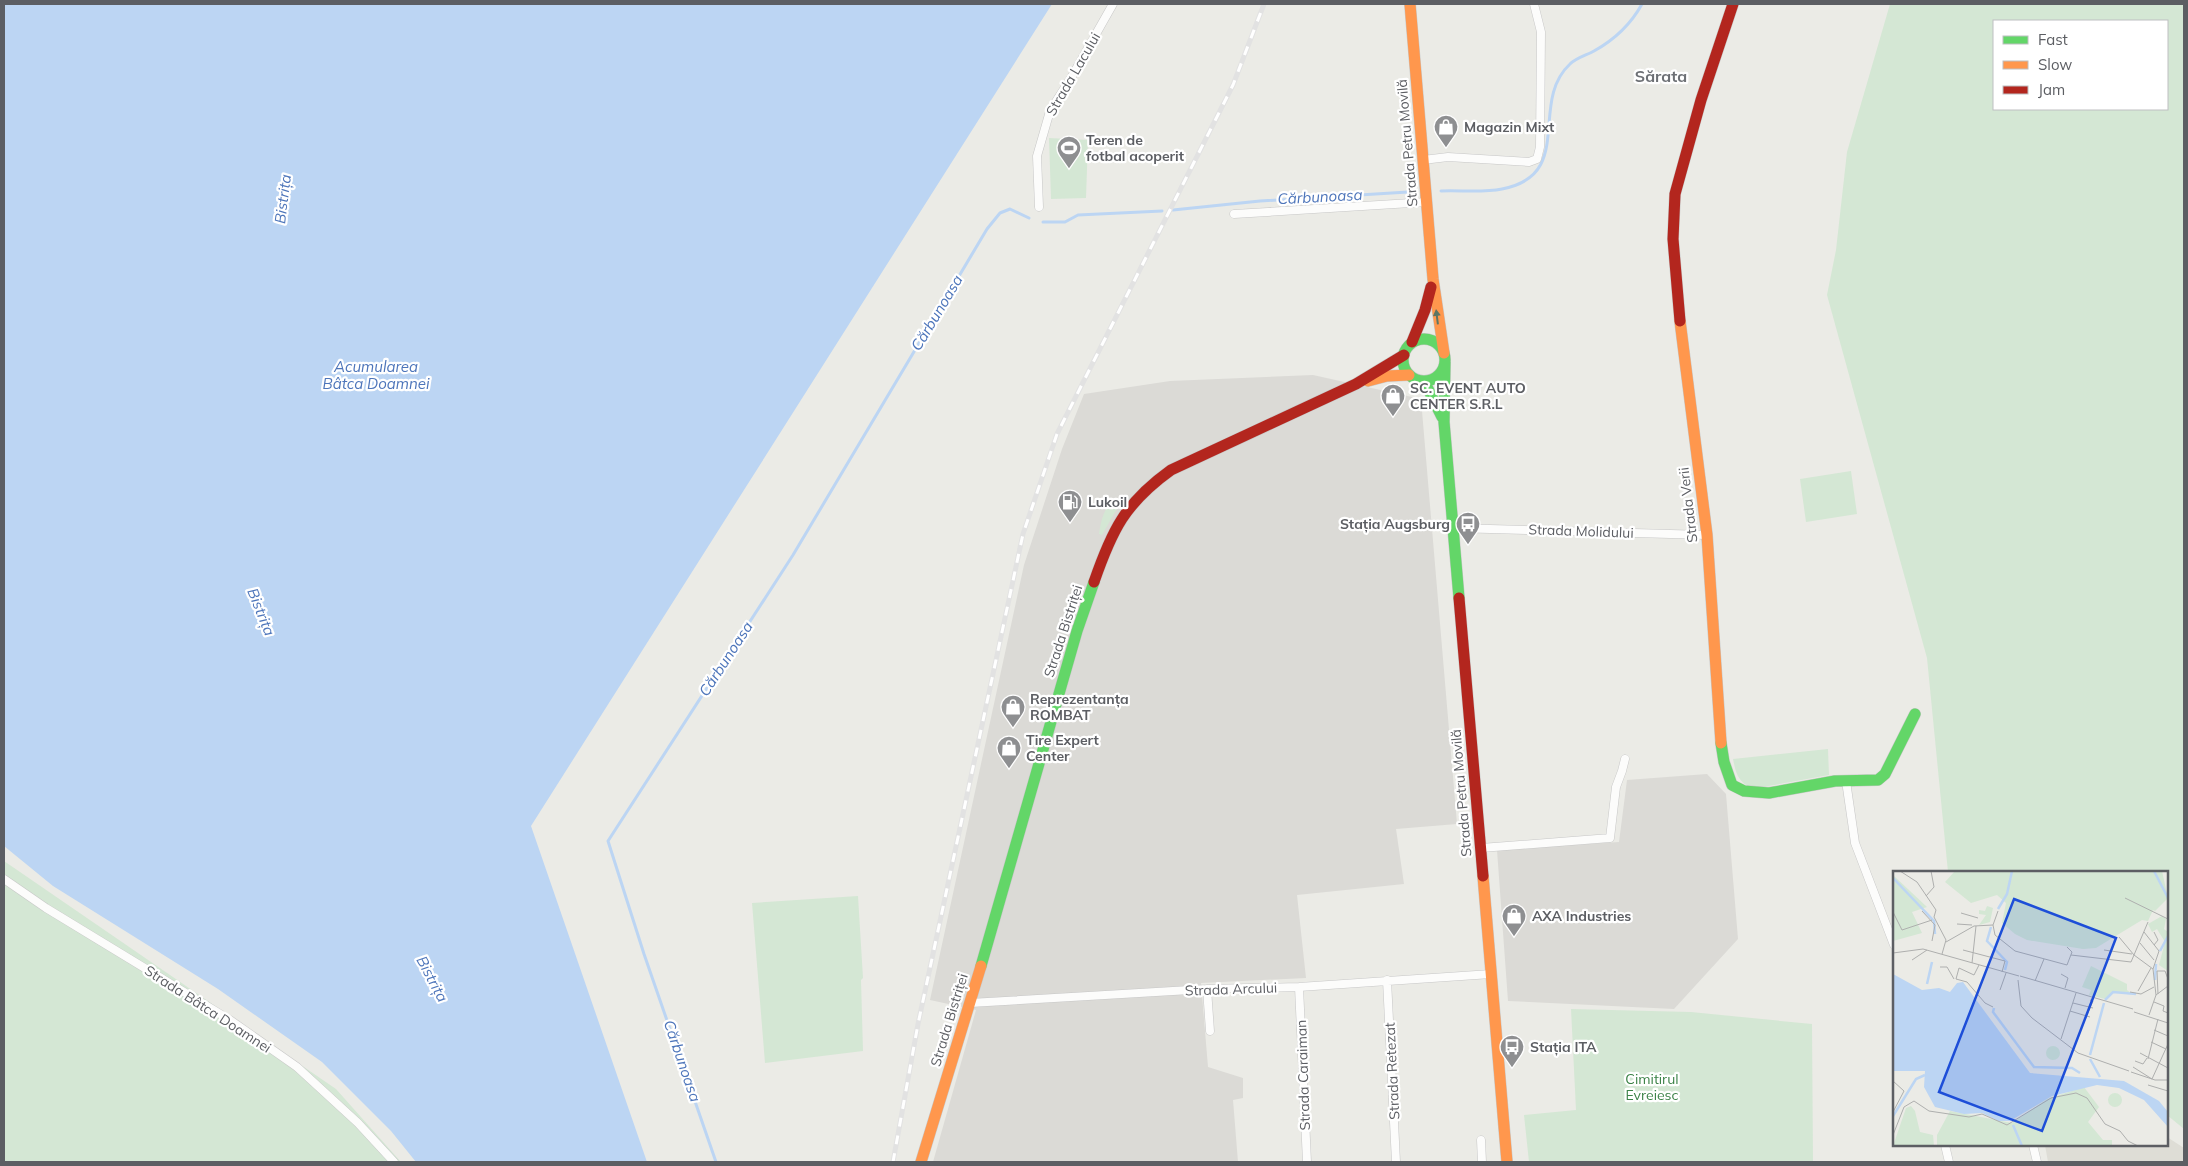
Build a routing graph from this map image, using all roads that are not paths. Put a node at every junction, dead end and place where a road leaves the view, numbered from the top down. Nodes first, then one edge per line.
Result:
1 (1114, 4) edge
2 (1410, 4) edge
3 (1534, 4) edge
4 (1733, 4) edge
5 (1423, 160) junction
6 (1427, 202) junction
7 (1039, 207) dead end
8 (1234, 214) dead end
9 (1433, 279) junction
10 (1412, 342) junction
11 (1404, 355) junction
12 (1445, 358) junction
13 (1409, 375) junction
14 (1424, 381) junction
15 (1356, 384) junction
16 (1444, 422) junction
17 (1454, 528) junction
18 (1707, 534) junction
19 (1915, 714) dead end
20 (1624, 758) dead end
21 (1846, 781) junction
22 (1481, 848) junction
23 (4, 879) edge
24 (1893, 942) edge
25 (1491, 974) junction
26 (1387, 980) junction
27 (1299, 987) junction
28 (1207, 989) junction
29 (970, 1002) junction
30 (1210, 1031) dead end
31 (1481, 1140) dead end
32 (1945, 1146) edge
33 (2033, 1146) edge
34 (394, 1162) edge
35 (921, 1162) edge
36 (1307, 1162) edge
37 (1396, 1162) edge
38 (1482, 1162) edge
39 (1507, 1162) edge
40 (1950, 1162) edge
41 (2037, 1162) edge

1 - 7 street, Strada Lacului
2 - 5 main road, Strada Petru Movilă
3 - 5 street
4 - 18 main road, Strada Verii
5 - 6 main road, Strada Petru Movilă
6 - 8 street
6 - 9 main road, Strada Petru Movilă
9 - 10 main road, Strada Petru Movilă
12 -> 9 main road, Strada Petru Movilă
10 - 11 main road
10 - 12 main road
11 - 13 main road
11 - 15 main road, Strada Bistriței
12 - 14 main road
12 - 16 main road, Strada Petru Movilă
13 - 14 main road
13 - 15 main road, Strada Bistriței
14 - 16 main road, Strada Petru Movilă
15 - 29 main road, Strada Bistriței
16 - 17 main road, Strada Petru Movilă
17 - 18 street, Strada Molidului
17 - 22 main road, Strada Petru Movilă
18 - 21 main road, Strada Verii
19 - 21 main road, Strada Verii
20 - 22 street
21 - 24 street
22 - 25 main road, Strada Petru Movilă
23 - 34 street, Strada Bâtca Doamnei
25 - 26 street, Strada Arcului
25 - 39 main road, Strada Petru Movilă
26 - 27 street, Strada Arcului
26 - 37 street, Strada Retezat
27 - 28 street, Strada Arcului
27 - 36 street, Strada Caraiman
28 - 29 street, Strada Arcului
28 - 30 street
29 - 35 main road, Strada Bistriței
31 - 38 street
32 - 40 street
33 - 41 street

